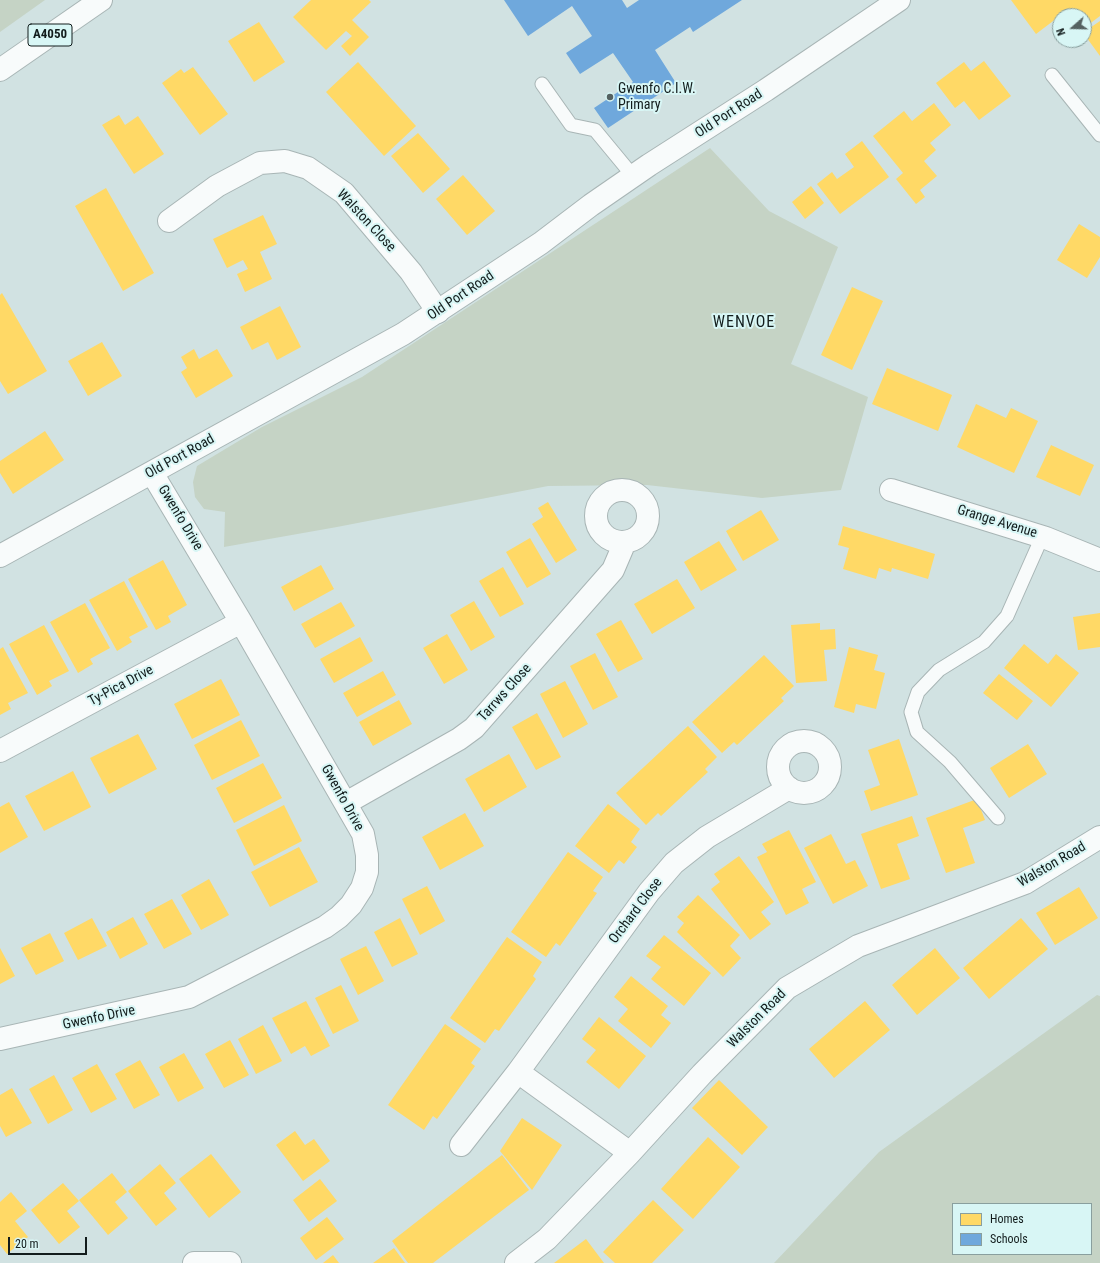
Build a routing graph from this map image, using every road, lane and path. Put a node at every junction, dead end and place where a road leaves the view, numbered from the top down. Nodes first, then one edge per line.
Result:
1 (100, 0) edge
2 (899, 0) edge
3 (0, 70) edge
4 (1052, 75) dead end
5 (542, 84) dead end
6 (1100, 135) edge
7 (633, 176) junction
8 (169, 221) dead end
9 (438, 312) junction
10 (152, 473) junction
11 (891, 490) dead end
12 (1042, 537) junction
13 (625, 542) dead end
14 (0, 556) edge
15 (1100, 560) edge
16 (241, 622) junction
17 (0, 751) edge
18 (789, 788) dead end
19 (346, 803) junction
20 (998, 818) dead end
21 (1100, 837) edge
22 (0, 1039) edge
23 (518, 1072) junction
24 (461, 1145) dead end
25 (630, 1153) junction
26 (194, 1263) edge
27 (230, 1263) edge
28 (516, 1263) edge

1 - 3 street, A4050
2 - 7 street, Old Port Road
4 - 6 lane
5 - 7 lane
7 - 9 street, Old Port Road
8 - 9 street, Walston Close
9 - 10 street, Old Port Road
10 - 14 street, Old Port Road
10 - 16 street, Gwenfo Drive
11 - 12 street, Grange Avenue
12 - 15 street, Grange Avenue
12 - 20 lane
13 - 19 street, Tarrws Close
16 - 17 street, Ty-Pica Drive
16 - 19 street, Gwenfo Drive
18 - 23 street, Orchard Close
19 - 22 street, Gwenfo Drive
21 - 25 street, Walston Road
23 - 24 street, Orchard Close
23 - 25 street
25 - 28 street, Walston Road
26 - 27 street

